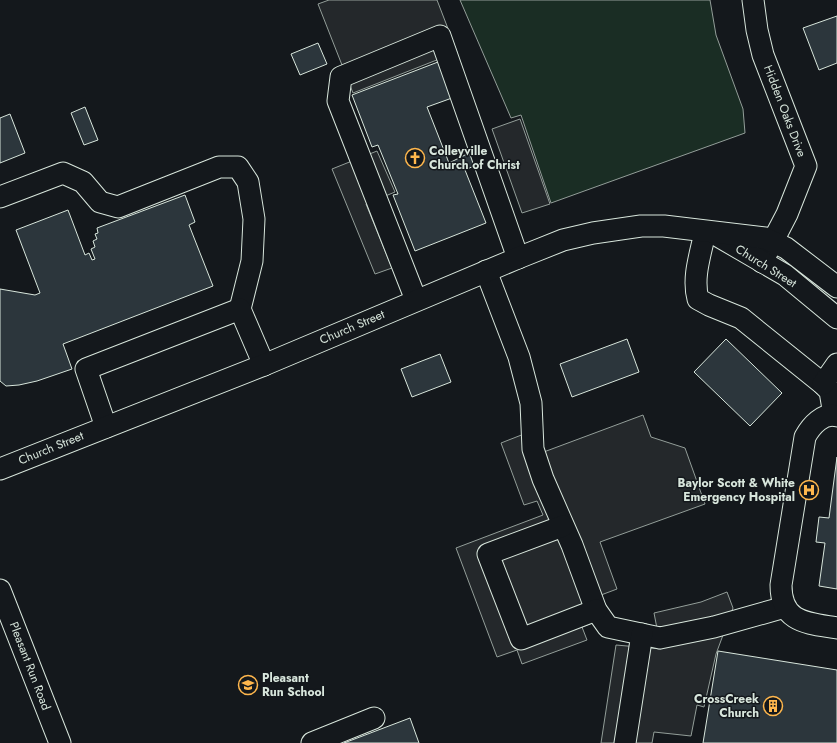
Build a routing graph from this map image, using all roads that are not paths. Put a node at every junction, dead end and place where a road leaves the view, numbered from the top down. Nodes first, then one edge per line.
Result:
1 (753, 0) edge
2 (0, 197) edge
3 (709, 232) junction
4 (773, 242) junction
5 (518, 258) junction
6 (762, 262) junction
7 (486, 271) junction
8 (837, 287) edge
9 (416, 300) junction
10 (240, 309) junction
11 (837, 318) edge
12 (837, 364) edge
13 (264, 365) junction
14 (823, 384) junction
15 (835, 415) edge
16 (106, 427) junction
17 (0, 469) edge
18 (563, 526) junction
19 (0, 590) edge
20 (784, 607) junction
21 (596, 610) junction
22 (837, 628) edge
23 (7, 629) edge
24 (642, 634) junction
25 (374, 718) dead end
26 (60, 743) edge
27 (312, 743) edge
28 (625, 743) edge

1 - 4 street, Hidden Oaks Drive
2 - 10 street
3 - 4 street, Church Street
3 - 5 street, Church Street
3 - 6 street, Church Street
3 - 14 street
4 - 6 street, Hidden Oaks Drive
4 - 8 street, Church Street
5 - 7 street, Church Street
5 - 9 street
6 - 11 street, Church Street
7 - 9 street, Church Street
7 - 18 street
9 - 13 street, Church Street
10 - 13 street
10 - 16 street
12 - 14 street
13 - 16 street, Church Street
14 - 15 street
15 - 20 street
16 - 17 street, Church Street
18 - 21 street
18 - 21 street
19 - 23 street, Pleasant Run Road
20 - 22 street
20 - 24 street
21 - 24 street
23 - 26 street, Pleasant Run Road
24 - 28 street
25 - 27 street

